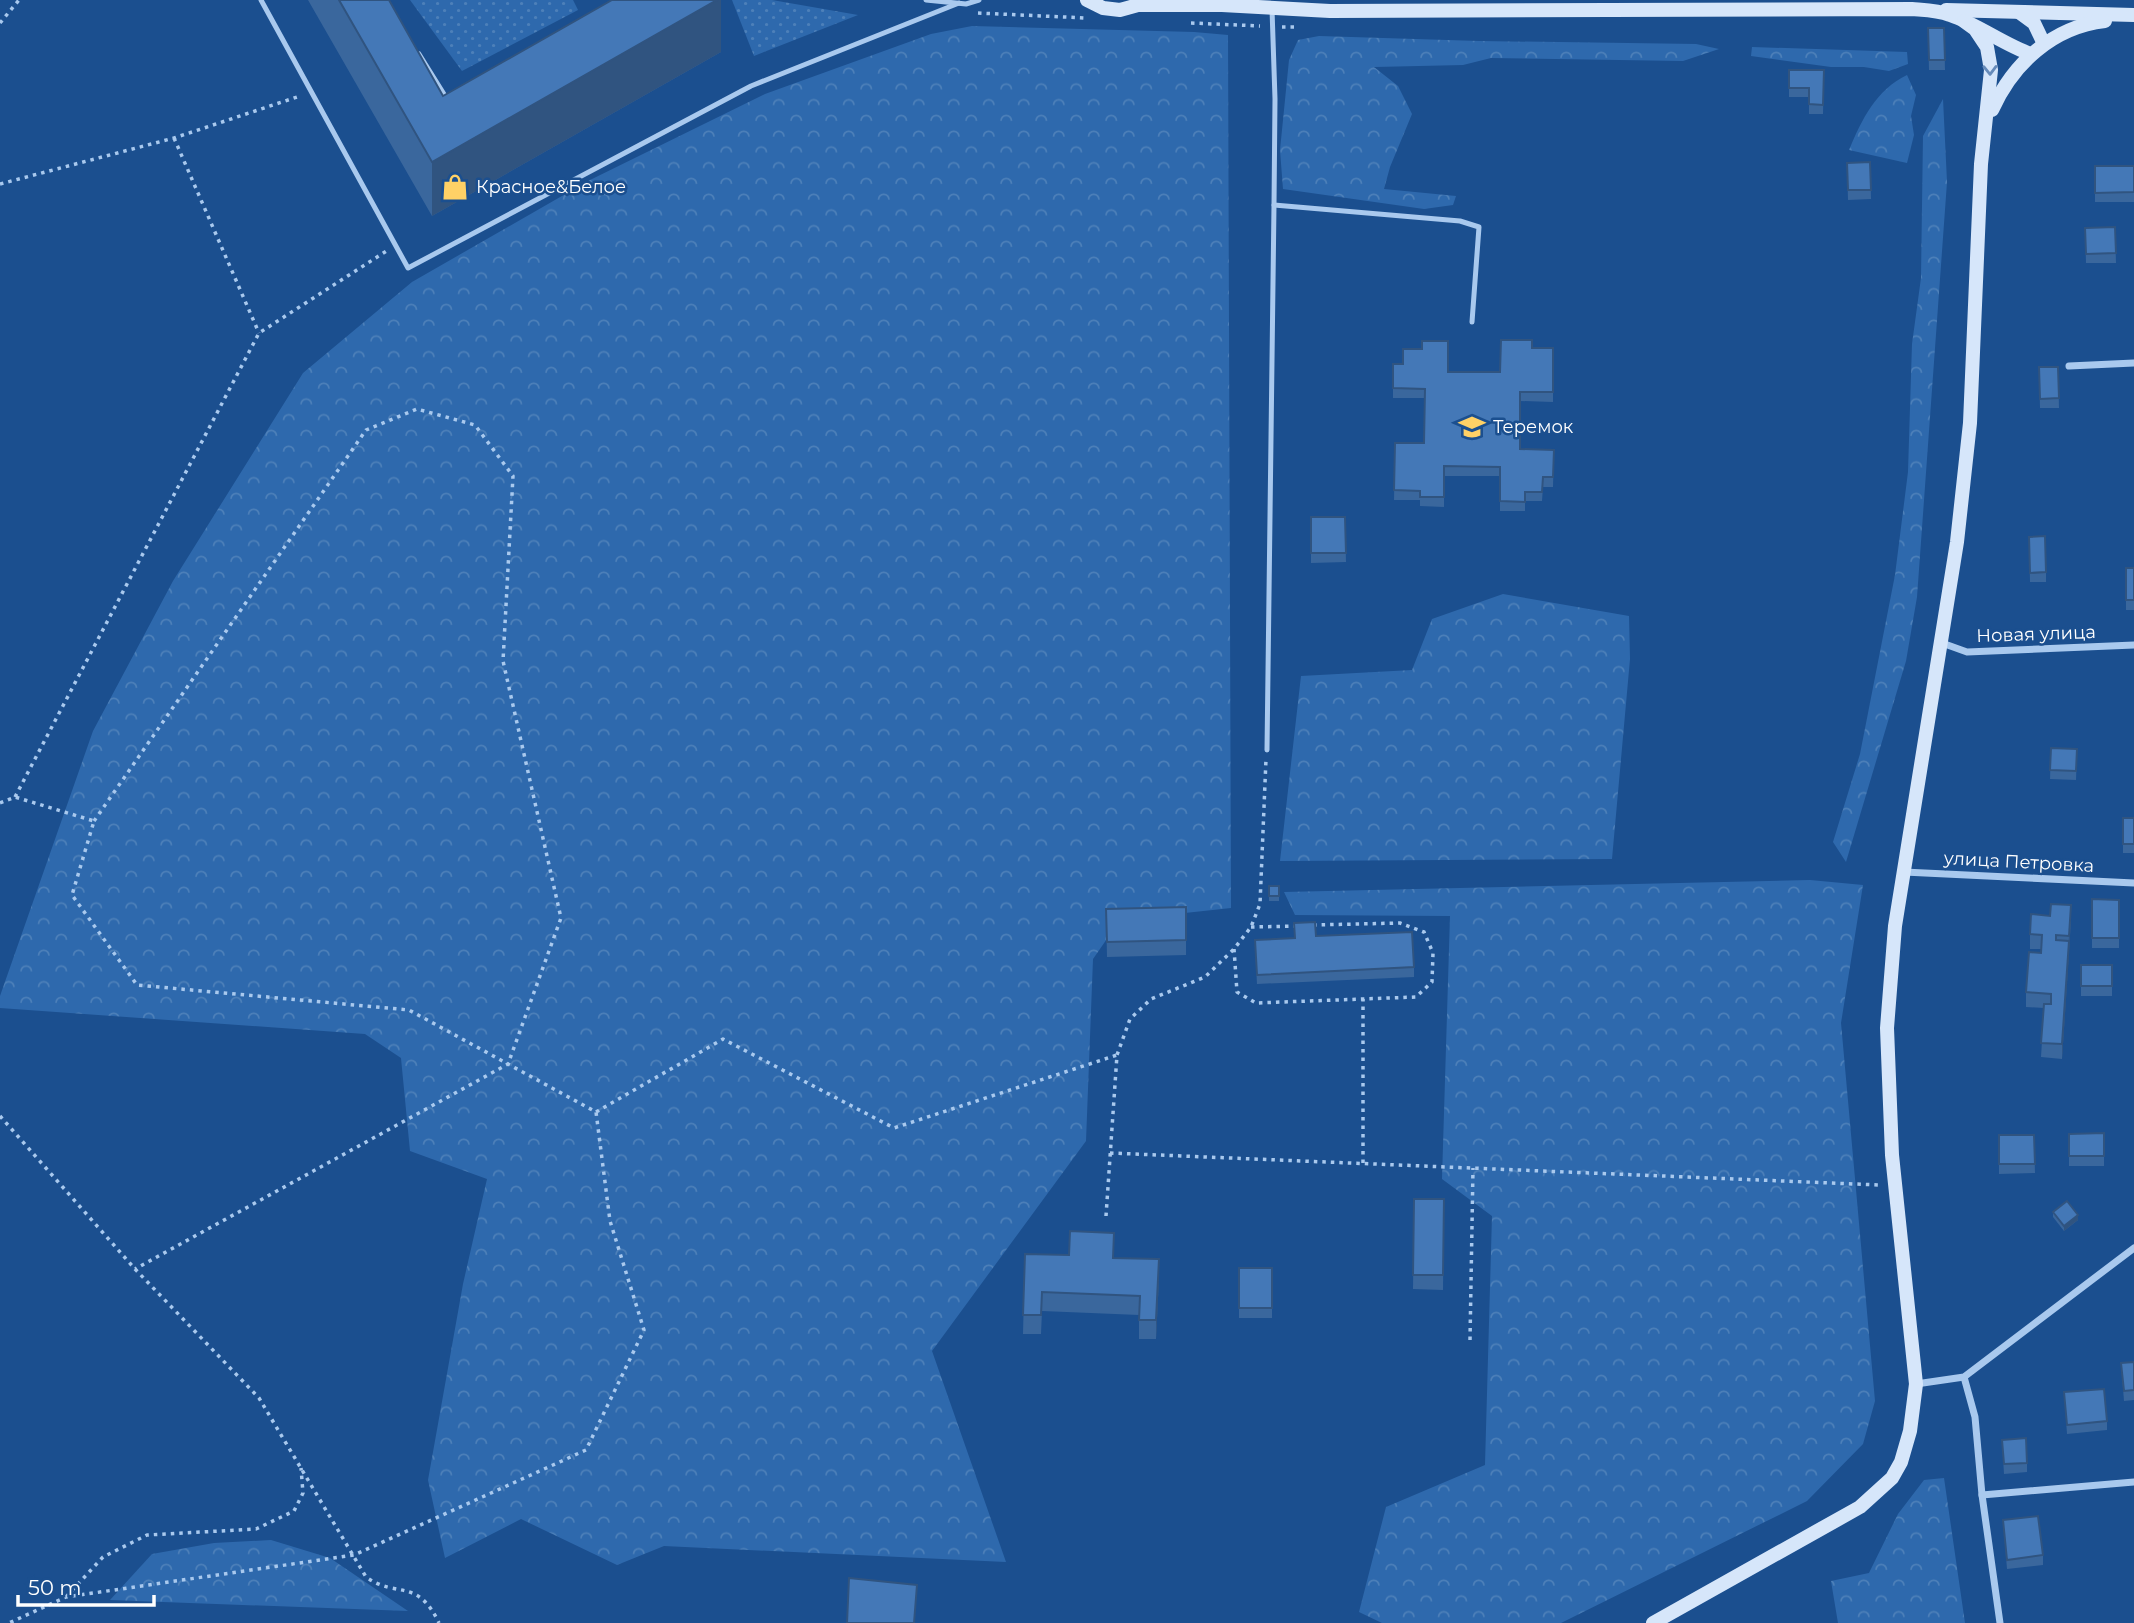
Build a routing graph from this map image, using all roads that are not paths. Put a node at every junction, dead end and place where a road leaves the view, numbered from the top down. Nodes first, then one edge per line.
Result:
1 (261, 0) edge
2 (926, 0) edge
3 (979, 0) edge
4 (1085, 1) edge
5 (959, 3) junction
6 (1142, 3) edge
7 (1218, 3) edge
8 (1370, 6) edge
9 (1272, 9) junction
10 (1918, 9) junction
11 (2020, 12) junction
12 (2134, 17) edge
13 (1964, 21) junction
14 (2044, 44) junction
15 (414, 45) edge
16 (2031, 54) junction
17 (449, 102) edge
18 (1986, 128) junction
19 (1274, 205) junction
20 (1472, 322) dead end
21 (2134, 363) edge
22 (2069, 366) dead end
23 (1942, 643) junction
24 (2134, 645) edge
25 (1267, 750) road end
26 (1903, 872) junction
27 (2134, 883) edge
28 (2134, 1248) edge
29 (1965, 1377) junction
30 (1916, 1384) junction
31 (2134, 1482) edge
32 (1982, 1495) junction
33 (1653, 1623) edge
34 (2000, 1623) edge

1 - 5 lane
2 - 5 lane
3 - 5 lane
4 - 6 main road
6 - 7 main road
7 - 9 main road
8 - 9 main road
8 - 10 main road
9 - 19 lane
10 - 11 main road
10 - 13 main road
11 - 12 main road
11 - 14 main road
12 - 14 main road
13 - 16 main road
13 -> 18 main road
14 - 16 main road
15 - 17 lane
16 - 18 main road
18 - 23 main road
19 - 20 lane
19 - 25 lane
21 - 22 street
23 - 24 street, Новая улица
23 - 26 main road
26 - 27 street, улица Петровка
26 - 30 main road
28 - 29 street
29 - 30 street
29 - 32 street
30 - 33 main road
31 - 32 street
32 - 34 street

